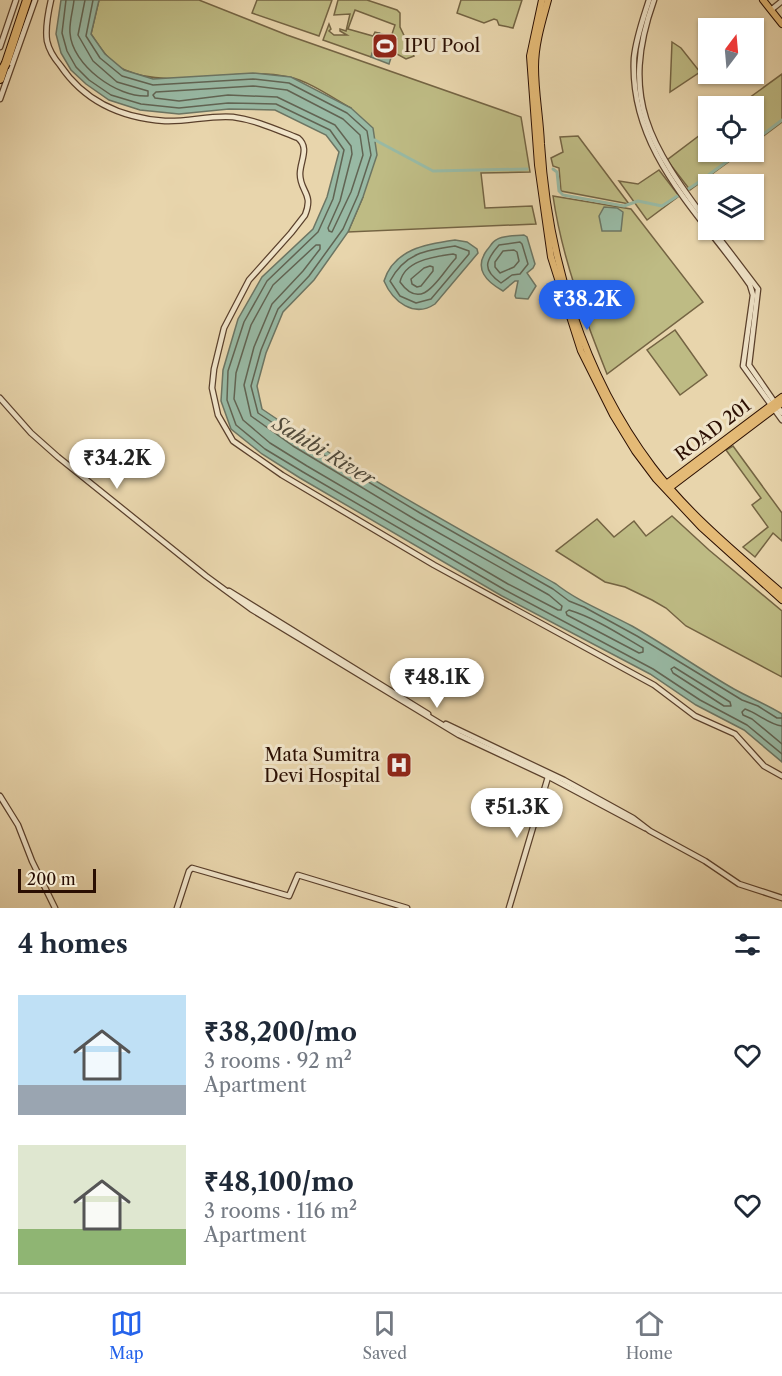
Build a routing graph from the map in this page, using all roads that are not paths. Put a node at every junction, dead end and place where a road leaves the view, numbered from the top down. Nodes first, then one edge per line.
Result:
1 (16, 0) edge
2 (22, 0) edge
3 (27, 0) edge
4 (35, 0) edge
5 (51, 0) edge
6 (542, 0) edge
7 (548, 0) edge
8 (652, 0) edge
9 (767, 1) edge
10 (782, 1) edge
11 (773, 9) junction
12 (782, 17) edge
13 (782, 24) edge
14 (0, 47) edge
15 (4, 64) edge
16 (0, 79) edge
17 (0, 99) edge
18 (684, 194) junction
19 (698, 211) edge
20 (721, 240) edge
21 (782, 397) edge
22 (0, 398) edge
23 (776, 405) edge
24 (782, 413) edge
25 (782, 420) edge
26 (666, 487) junction
27 (226, 591) junction
28 (782, 593) edge
29 (782, 600) edge
30 (782, 776) edge
31 (548, 777) junction
32 (0, 796) edge
33 (645, 828) junction
34 (782, 898) edge
35 (55, 908) edge
36 (177, 908) edge
37 (407, 908) edge
38 (509, 908) edge

1 - 14 street
2 - 15 highway
3 - 15 highway
4 - 15 street
5 - 30 street
6 - 26 main road
7 - 26 main road
8 - 18 street
9 - 11 main road
10 - 11 street
11 - 12 main road
11 - 13 main road
15 - 16 highway
15 - 17 street
18 - 19 street
18 - 23 street
20 - 23 street
21 - 23 main road, ROAD 201
22 - 27 street
23 - 24 street
23 - 25 street
23 - 26 main road, ROAD 201
26 - 28 main road
26 - 29 main road
27 - 31 street
27 - 33 street
31 - 33 street
31 - 38 street
32 - 35 street
33 - 34 street
36 - 37 street

